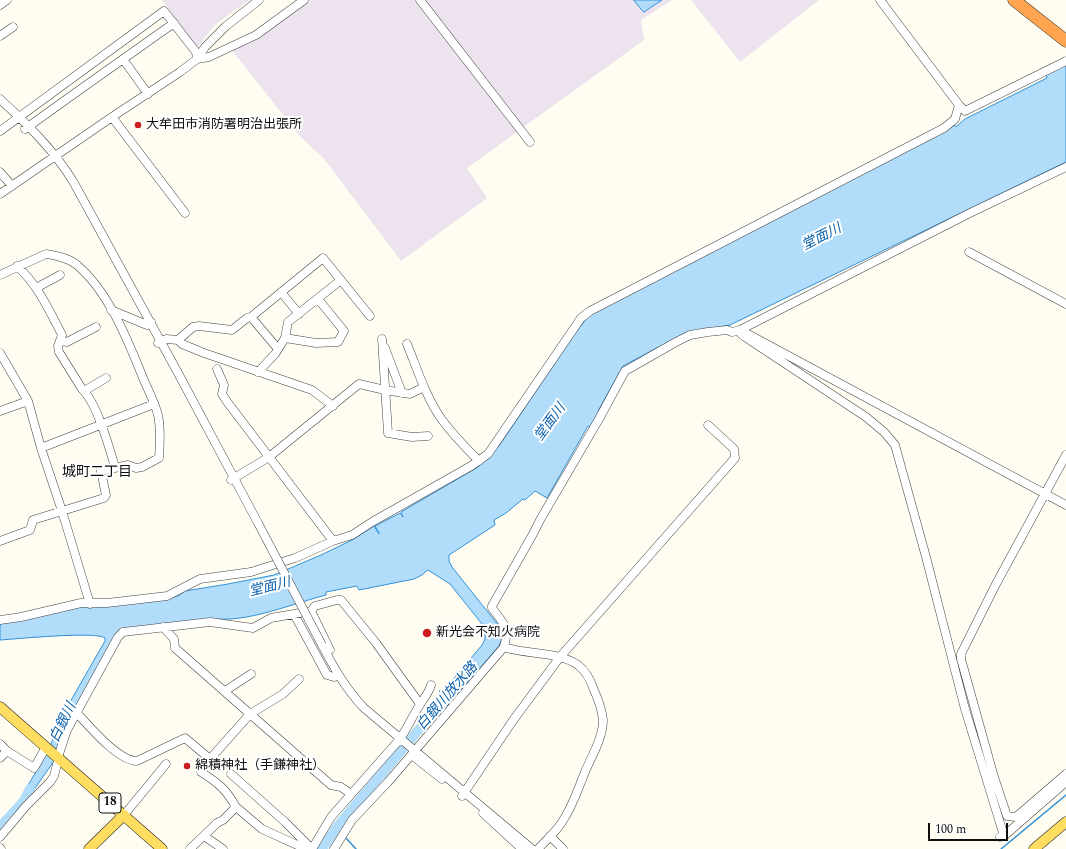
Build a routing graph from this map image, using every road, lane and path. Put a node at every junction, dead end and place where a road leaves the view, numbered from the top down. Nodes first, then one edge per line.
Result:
1 (7, 0) edge
2 (259, 0) edge
3 (304, 0) edge
4 (420, 0) edge
5 (880, 0) edge
6 (1015, 2) edge
7 (0, 5) edge
8 (174, 23) junction
9 (13, 27) dead end
10 (0, 36) edge
11 (1066, 41) edge
12 (123, 59) junction
13 (197, 59) junction
14 (1066, 61) edge
15 (148, 94) junction
16 (0, 99) edge
17 (0, 105) edge
18 (959, 105) junction
19 (112, 117) junction
20 (17, 118) junction
21 (26, 128) junction
22 (0, 131) edge
23 (530, 142) dead end
24 (53, 158) junction
25 (1066, 166) edge
26 (0, 172) edge
27 (12, 186) junction
28 (0, 194) edge
29 (185, 213) dead end
30 (970, 252) dead end
31 (18, 266) junction
32 (0, 275) edge
33 (60, 275) dead end
34 (341, 280) junction
35 (36, 288) junction
36 (281, 292) junction
37 (318, 299) junction
38 (1066, 304) edge
39 (111, 310) junction
40 (298, 314) junction
41 (370, 316) dead end
42 (251, 317) junction
43 (149, 324) junction
44 (96, 327) dead end
45 (740, 330) junction
46 (285, 338) junction
47 (178, 340) junction
48 (60, 341) junction
49 (159, 342) junction
50 (407, 344) dead end
51 (278, 349) junction
52 (0, 353) edge
53 (217, 369) dead end
54 (258, 372) junction
55 (106, 378) dead end
56 (424, 387) junction
57 (385, 390) junction
58 (84, 391) junction
59 (402, 393) junction
60 (28, 401) junction
61 (154, 404) junction
62 (333, 406) junction
63 (0, 411) edge
64 (101, 424) junction
65 (708, 425) dead end
66 (428, 436) dead end
67 (41, 448) junction
68 (1066, 454) edge
69 (269, 457) junction
70 (479, 461) junction
71 (116, 468) junction
72 (232, 479) junction
73 (1045, 493) junction
74 (1066, 505) edge
75 (62, 511) junction
76 (333, 540) junction
77 (0, 541) edge
78 (90, 604) junction
79 (312, 611) junction
80 (294, 614) junction
81 (0, 620) edge
82 (163, 627) junction
83 (504, 647) junction
84 (560, 657) junction
85 (251, 674) dead end
86 (336, 676) junction
87 (299, 679) dead end
88 (431, 684) dead end
89 (225, 691) junction
90 (420, 704) junction
91 (0, 707) edge
92 (76, 712) junction
93 (250, 714) junction
94 (398, 740) junction
95 (0, 744) edge
96 (46, 747) junction
97 (7, 751) junction
98 (413, 753) junction
99 (0, 758) edge
100 (59, 758) junction
101 (210, 759) junction
102 (166, 764) dead end
103 (231, 774) dead end
104 (1066, 774) edge
105 (1066, 782) edge
106 (463, 793) junction
107 (351, 794) junction
108 (236, 808) junction
109 (124, 815) junction
110 (1066, 822) edge
111 (204, 836) junction
112 (550, 836) junction
113 (0, 837) edge
114 (88, 849) edge
115 (162, 849) edge
116 (190, 849) edge
117 (223, 849) edge
118 (306, 849) edge
119 (312, 849) edge
120 (334, 849) edge
121 (522, 849) edge
122 (532, 849) edge
123 (538, 849) edge
124 (563, 849) edge
125 (1034, 849) edge

1 - 7 street
2 - 13 street
3 - 13 street
4 - 23 street
5 - 18 street
6 - 11 highway
8 - 12 street
8 - 13 street
8 - 20 street
9 - 10 street
12 - 15 street
12 - 21 street
13 - 15 street
14 - 18 street
15 - 19 street
16 - 20 street
17 - 20 street
18 - 70 street
19 - 24 street
19 - 29 street
20 - 21 street
20 - 22 street
21 - 24 street
24 - 27 street
24 - 43 street
25 - 45 street
26 - 27 street
27 - 28 street
30 - 38 street
31 - 32 street
31 - 35 street
31 - 39 street
33 - 35 street
34 - 36 street
34 - 37 street
34 - 41 street
35 - 48 street
36 - 40 street
36 - 42 street
37 - 40 street
37 - 46 street
39 - 43 street
39 - 61 street
40 - 46 street
42 - 47 street
42 - 51 street
43 - 49 street
44 - 48 street
45 - 73 street
45 - 83 street
45 - 105 street
46 - 51 street
47 - 49 street
47 - 54 street
48 - 58 street
49 - 72 street
50 - 56 street
51 - 54 street
52 - 60 street
53 - 69 street
54 - 62 street
55 - 58 street
56 - 59 street
56 - 70 street
57 - 59 street
57 - 59 street
57 - 62 street
57 - 66 street
58 - 64 street
60 - 63 street
60 - 67 street
61 - 64 street
61 - 71 street
62 - 69 street
64 - 67 street
64 - 71 street
65 - 84 street
67 - 75 street
68 - 73 street
69 - 72 street
69 - 76 street
70 - 76 street
71 - 75 street
72 - 86 street
73 - 74 street
73 - 104 street
75 - 77 street
75 - 78 street
76 - 78 street
78 - 81 street
79 - 80 street
79 - 86 street
79 - 90 street
80 - 82 street
80 - 86 street
82 - 89 street
82 - 92 street
83 - 84 street
83 - 98 street
84 - 106 street
84 - 112 street
85 - 89 street
86 - 94 street
87 - 93 street
88 - 90 street
89 - 93 street
90 - 94 street
91 - 96 main road, 18
92 - 100 street
92 - 101 street
93 - 101 street
93 - 107 street
94 - 98 street
94 - 107 street
95 - 97 street
96 - 97 street
96 - 100 main road, 18
97 - 99 street
98 - 106 street
98 - 120 street
100 - 109 main road, 18
100 - 113 street
101 - 108 street
102 - 109 street
103 - 119 street
106 - 121 street
106 - 122 street
107 - 119 street
108 - 111 street
108 - 118 street
109 - 114 main road
109 - 115 main road, 18
110 - 125 main road
111 - 116 street
111 - 117 street
112 - 123 street
112 - 124 street

